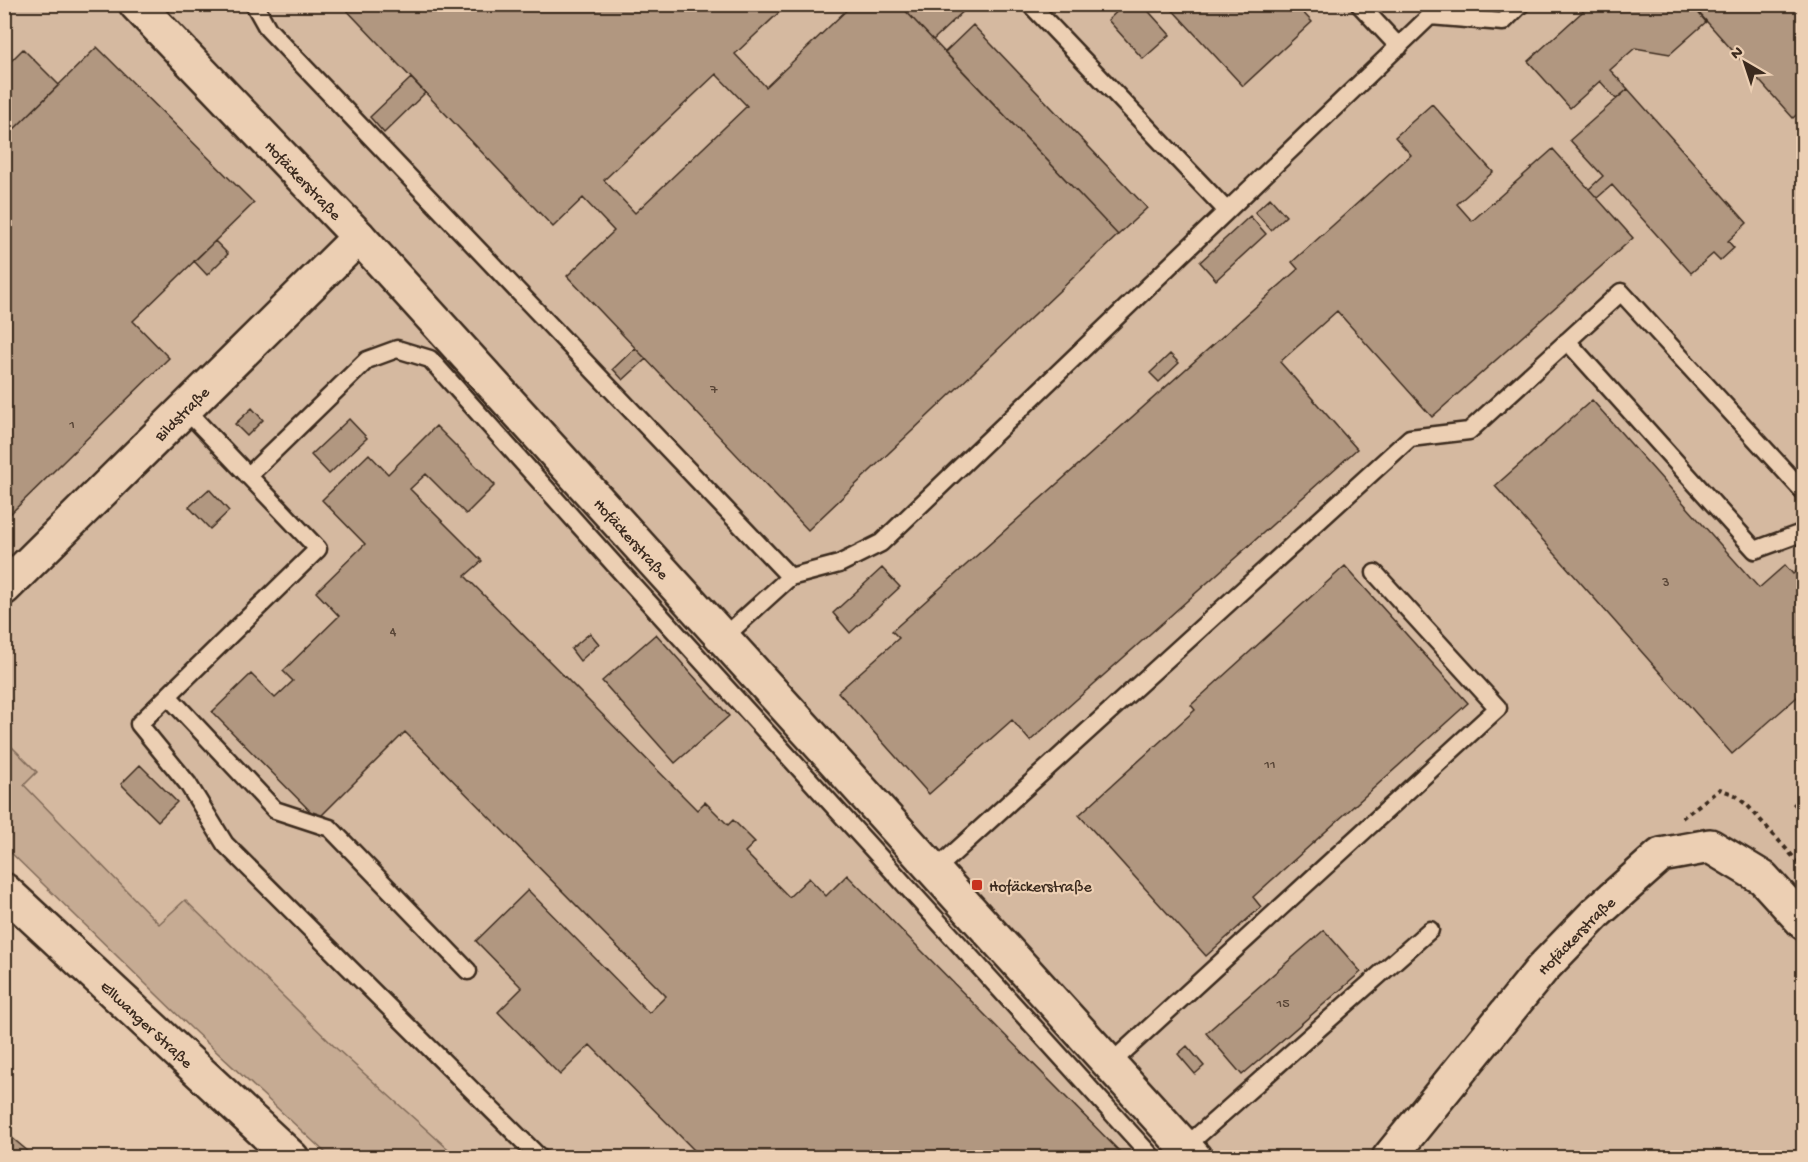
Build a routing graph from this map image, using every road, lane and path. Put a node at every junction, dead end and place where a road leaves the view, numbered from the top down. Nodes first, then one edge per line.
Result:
1 (136, 4) edge
2 (254, 4) edge
3 (1030, 4) edge
4 (1359, 4) edge
5 (1521, 4) edge
6 (1398, 47) junction
7 (1227, 211) junction
8 (358, 237) junction
9 (1567, 341) junction
10 (185, 409) junction
11 (248, 476) junction
12 (1803, 492) edge
13 (1803, 532) edge
14 (1375, 573) dead end
15 (790, 577) junction
16 (4, 588) edge
17 (723, 638) junction
18 (168, 696) junction
19 (1720, 789) dead end
20 (1803, 869) edge
21 (934, 871) junction
22 (4, 890) edge
23 (1803, 923) edge
24 (1430, 930) dead end
25 (468, 971) dead end
26 (1110, 1064) junction
27 (1190, 1152) edge
28 (292, 1158) edge
29 (540, 1158) edge
30 (1154, 1158) edge
31 (1389, 1158) edge

1 - 8 street, Hofäckerstraße
2 - 15 lane
3 - 7 lane
4 - 6 lane
5 - 6 lane
6 - 7 lane
7 - 15 lane
8 - 10 street, Bildstraße
8 - 17 street, Hofäckerstraße
9 - 12 lane
9 - 13 lane
9 - 21 lane
10 - 11 lane
10 - 16 street, Bildstraße
11 - 18 lane
11 - 30 lane
14 - 26 lane
15 - 17 lane
17 - 21 street, Hofäckerstraße
18 - 25 lane
18 - 29 lane
19 - 20 path
21 - 26 street, Hofäckerstraße
22 - 28 street, Ellwanger Straße
23 - 31 street, Hofäckerstraße
24 - 27 lane
26 - 27 street, Hofäckerstraße

